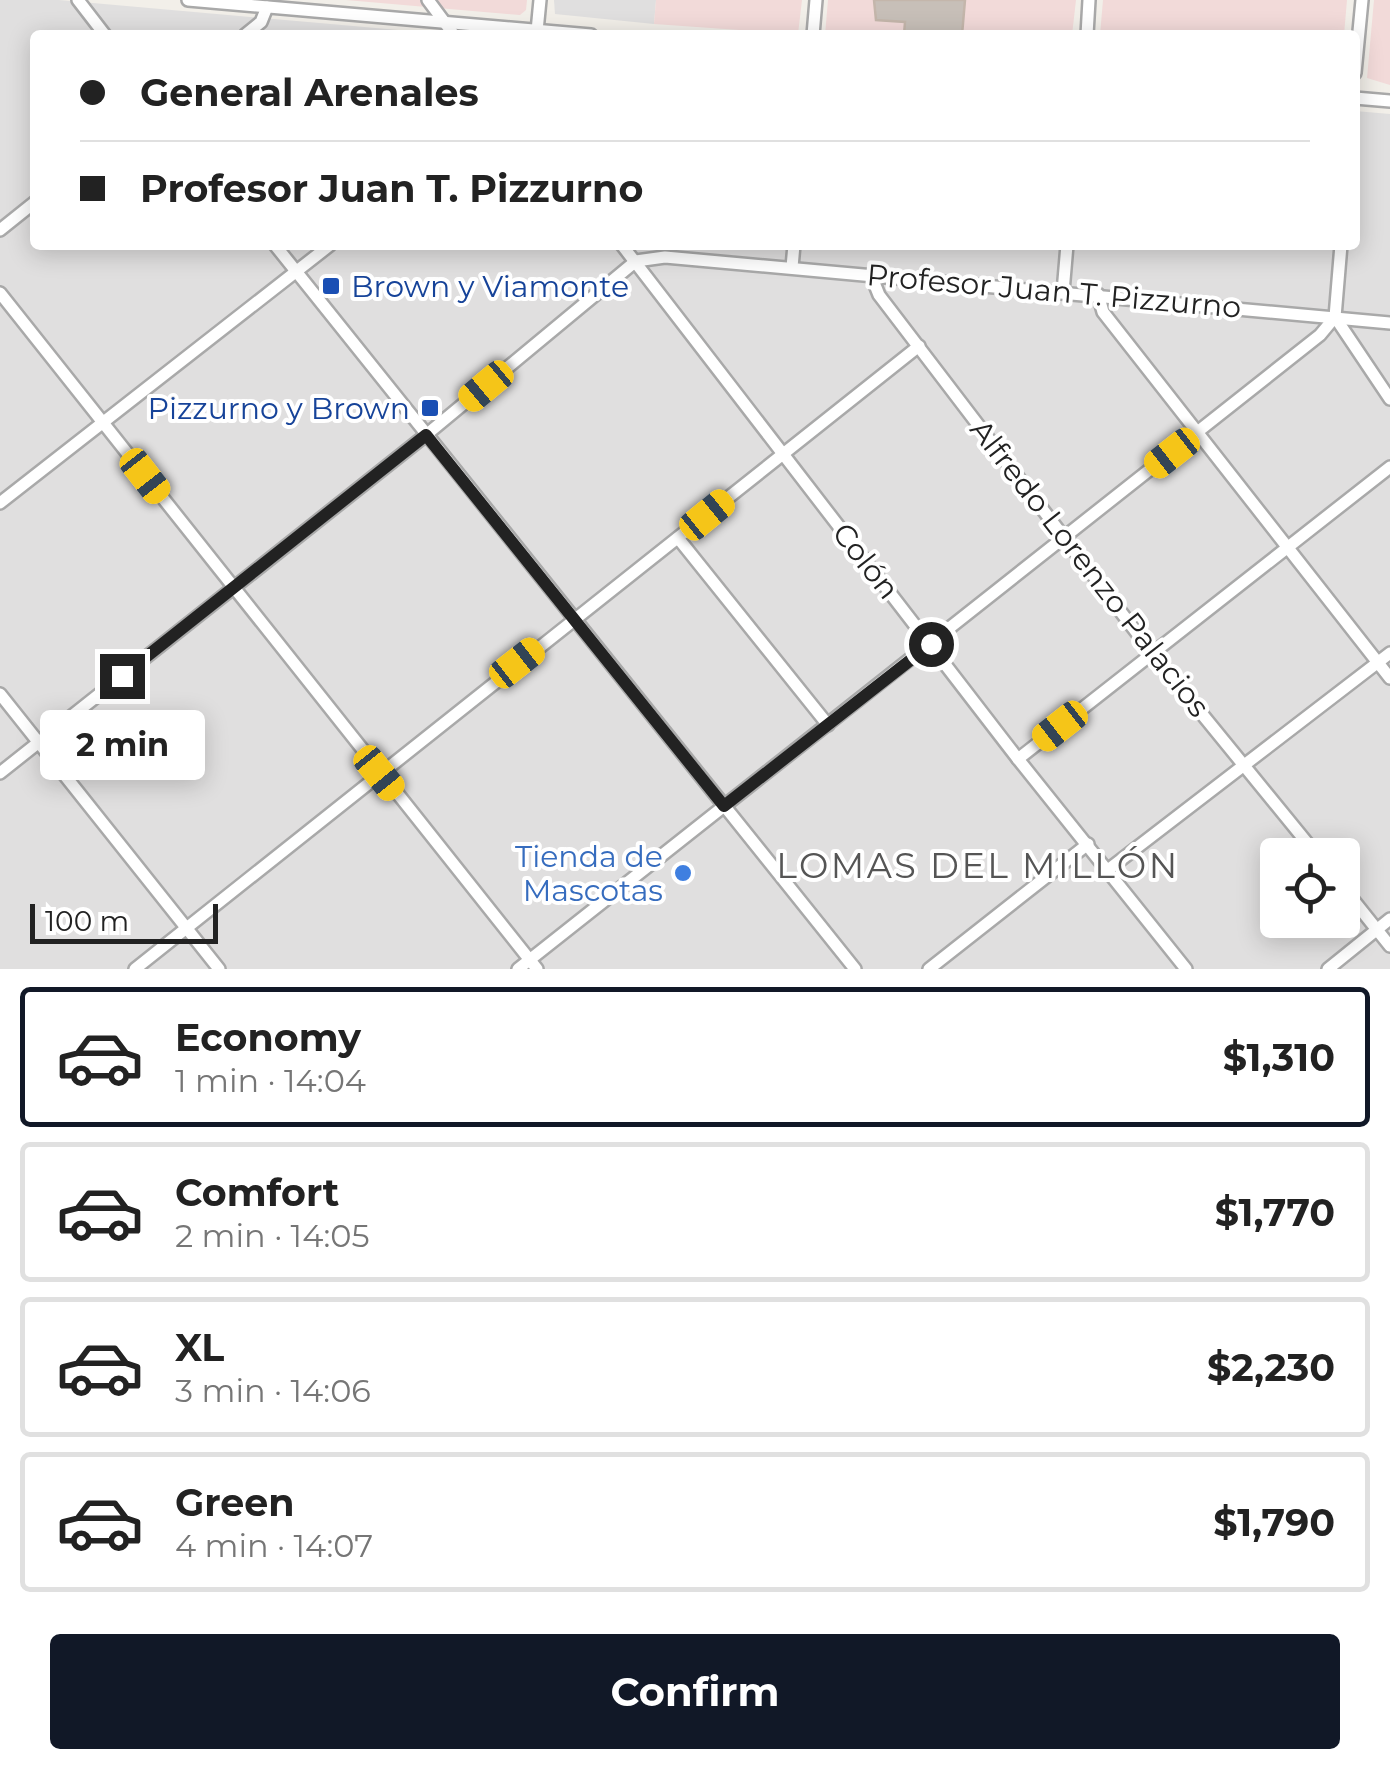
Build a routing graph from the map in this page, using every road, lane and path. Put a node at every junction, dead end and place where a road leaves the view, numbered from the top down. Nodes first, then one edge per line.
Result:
1 (78, 0) edge
2 (188, 0) edge
3 (428, 0) edge
4 (540, 0) edge
5 (816, 0) edge
6 (1090, 0) edge
7 (1362, 0) edge
8 (267, 7) junction
9 (102, 30) edge
10 (252, 30) edge
11 (450, 30) edge
12 (537, 30) edge
13 (813, 30) edge
14 (1087, 30) edge
15 (1359, 30) edge
16 (1360, 99) edge
17 (1390, 102) edge
18 (30, 206) edge
19 (0, 230) edge
20 (279, 250) edge
21 (324, 250) edge
22 (626, 250) edge
23 (794, 250) edge
24 (1067, 250) edge
25 (1341, 250) edge
26 (636, 261) junction
27 (792, 267) junction
28 (296, 272) junction
29 (871, 275) junction
30 (0, 292) edge
31 (1063, 292) junction
32 (1098, 294) junction
33 (1334, 317) junction
34 (1390, 323) edge
35 (919, 346) junction
36 (1390, 399) edge
37 (102, 421) junction
38 (1199, 432) junction
39 (426, 435) junction
40 (783, 454) junction
41 (1390, 467) edge
42 (0, 503) edge
43 (1066, 537) junction
44 (678, 538) junction
45 (1287, 552) junction
46 (232, 587) junction
47 (572, 620) junction
48 (931, 644) junction
49 (1390, 653) edge
50 (1153, 654) junction
51 (1378, 662) junction
52 (1390, 678) edge
53 (0, 694) edge
54 (828, 725) junction
55 (38, 742) junction
56 (1018, 759) junction
57 (1245, 765) junction
58 (0, 773) edge
59 (379, 773) junction
60 (724, 806) junction
61 (1303, 838) edge
62 (1088, 844) junction
63 (1109, 869) junction
64 (1360, 909) edge
65 (1390, 919) edge
66 (187, 928) junction
67 (1377, 930) junction
68 (1390, 946) edge
69 (533, 964) edge
70 (135, 969) edge
71 (219, 969) edge
72 (518, 969) edge
73 (855, 969) edge
74 (928, 969) edge
75 (1186, 969) edge
76 (1328, 969) edge

1 - 9 street
2 - 8 street
3 - 11 street
4 - 12 street
5 - 13 street
6 - 14 street
7 - 15 street
8 - 10 street
8 - 11 street
16 - 17 street
18 - 19 street
20 - 28 street
21 - 28 street
22 - 26 street, Colón
23 - 27 street
24 - 31 street
25 - 33 street
26 - 27 street, Profesor Juan T. Pizzurno
26 - 39 street
26 - 40 street, Colón
27 - 29 street, Profesor Juan T. Pizzurno
28 - 37 street
28 - 39 street
29 - 31 street, Profesor Juan T. Pizzurno
29 - 35 street, Alfredo Lorenzo Palacios
30 - 37 street
31 - 32 street, Profesor Juan T. Pizzurno
32 - 33 street, Profesor Juan T. Pizzurno
32 - 38 street
33 - 34 street, Profesor Juan T. Pizzurno
33 - 36 street
33 - 38 street
35 - 40 street
35 - 43 street, Alfredo Lorenzo Palacios
37 - 42 street
37 - 46 street
38 - 43 street
38 - 45 street
39 - 46 street
39 - 47 street
40 - 44 street
40 - 48 street, Colón
41 - 45 street
43 - 48 street
43 - 50 street, Alfredo Lorenzo Palacios
44 - 47 street
44 - 54 street
45 - 50 street
45 - 51 street
46 - 55 street
46 - 59 street
47 - 59 street
47 - 60 street
48 - 54 street
48 - 56 street, Colón
49 - 51 street
50 - 56 street
50 - 57 street, Alfredo Lorenzo Palacios
51 - 52 street
51 - 57 street
53 - 55 street
54 - 60 street
55 - 58 street
55 - 66 street
56 - 62 street, Colón
57 - 61 street, Alfredo Lorenzo Palacios
57 - 63 street
59 - 66 street
59 - 69 street
60 - 69 street
60 - 73 street
62 - 63 street, Colón
62 - 74 street
63 - 75 street, Colón
64 - 67 street
65 - 67 street
66 - 70 street
66 - 71 street
67 - 68 street
67 - 76 street
69 - 72 street

